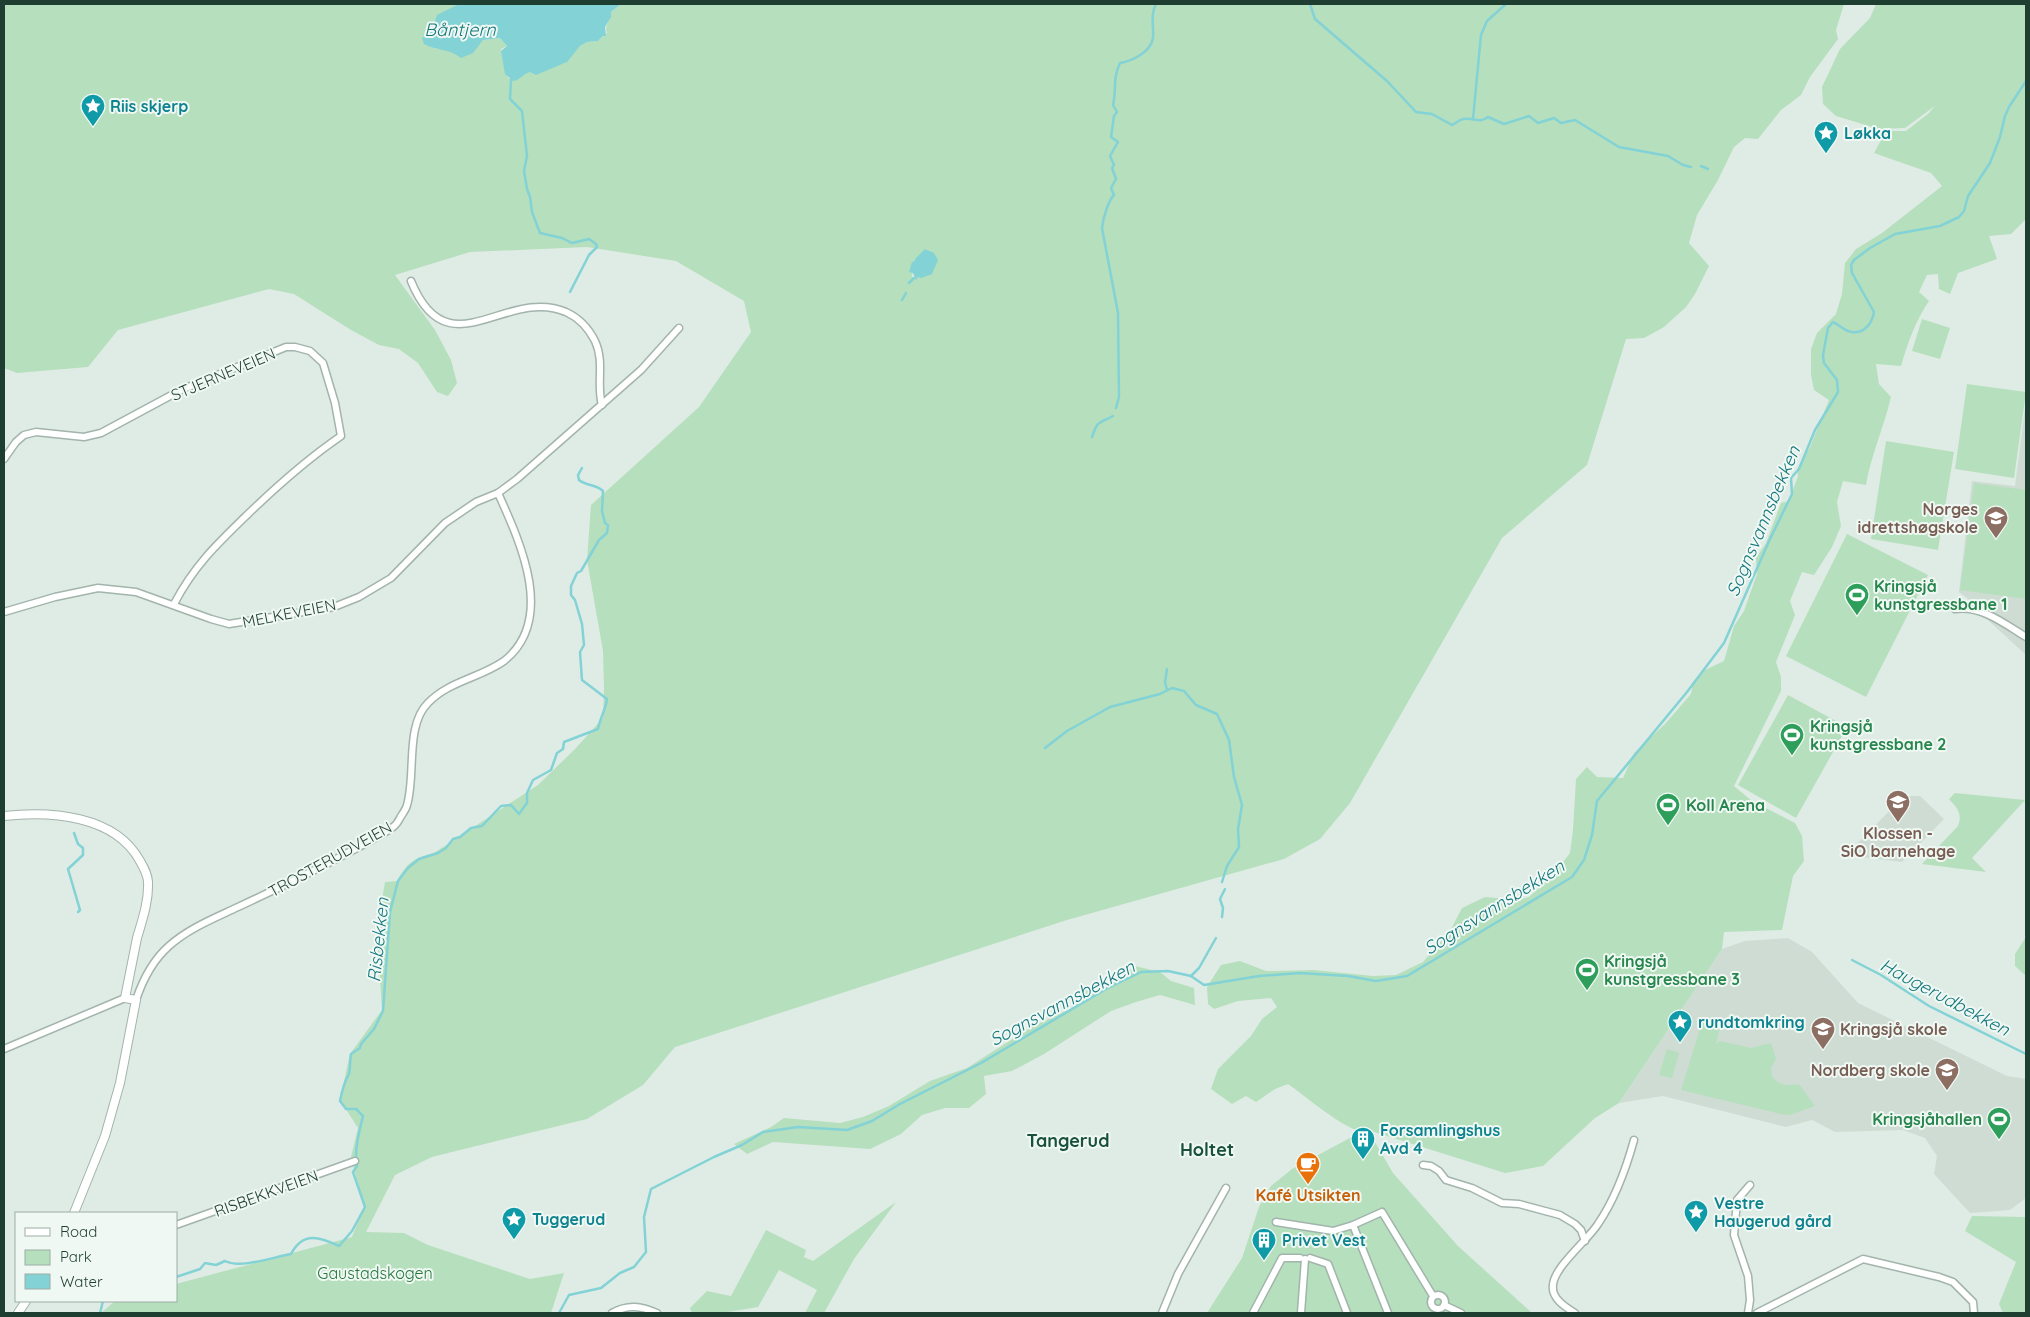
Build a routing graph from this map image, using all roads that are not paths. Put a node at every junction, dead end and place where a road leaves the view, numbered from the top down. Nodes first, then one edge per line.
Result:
1 (411, 281) dead end
2 (680, 328) dead end
3 (602, 405) junction
4 (4, 459) edge
5 (498, 493) junction
6 (174, 604) junction
7 (1954, 609) dead end
8 (4, 612) edge
9 (2026, 637) edge
10 (4, 816) edge
11 (125, 998) junction
12 (136, 1000) junction
13 (4, 1049) edge
14 (1634, 1140) dead end
15 (355, 1161) dead end
16 (1423, 1165) dead end
17 (1750, 1185) dead end
18 (1226, 1188) dead end
19 (74, 1212) edge
20 (1276, 1222) dead end
21 (178, 1224) edge
22 (1354, 1225) junction
23 (1584, 1241) junction
24 (1305, 1258) junction
25 (1433, 1296) junction
26 (25, 1302) edge
27 (1441, 1309) edge
28 (18, 1313) edge
29 (612, 1313) edge
30 (657, 1313) edge
31 (1162, 1313) edge
32 (1253, 1313) edge
33 (1301, 1313) edge
34 (1347, 1313) edge
35 (1388, 1313) edge
36 (1461, 1313) edge
37 (1575, 1313) edge
38 (1748, 1313) edge
39 (1757, 1313) edge
40 (1974, 1313) edge

1 - 3 street
2 - 3 street, MELKEVEIEN
3 - 5 street, MELKEVEIEN
4 - 6 street, STJERNEVEIEN
5 - 6 street, MELKEVEIEN
5 - 12 street, TROSTERUDVEIEN
6 - 8 street, MELKEVEIEN
7 - 9 street
10 - 11 street
11 - 12 street
11 - 13 street
12 - 19 street, TROSTERUDVEIEN
14 - 23 street
15 - 21 street, RISBEKKVEIEN
16 - 23 street
17 - 38 street
18 - 31 street
20 - 22 street
22 - 25 street
22 - 35 street
23 - 37 street
24 - 32 street
24 - 33 street
24 - 34 street
25 - 27 street
25 - 27 street
26 - 28 street
27 - 36 street
29 - 30 street
39 - 40 street

